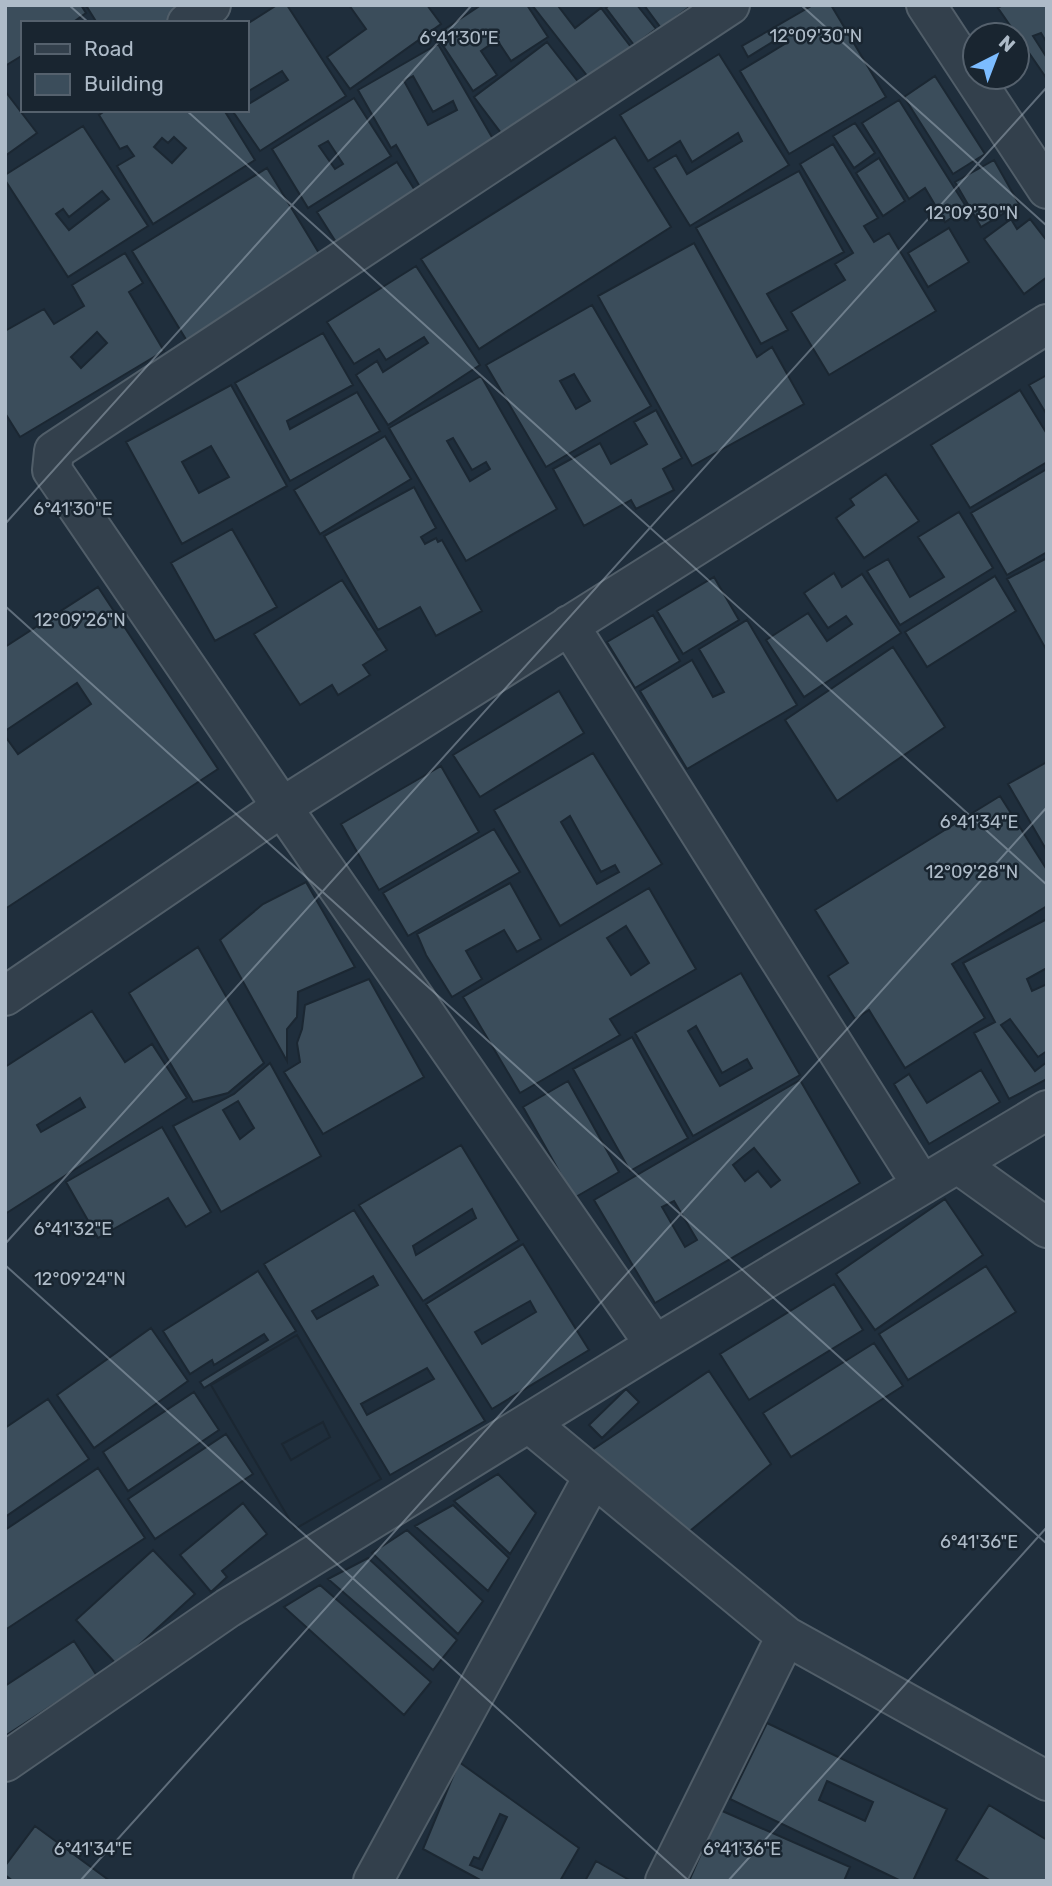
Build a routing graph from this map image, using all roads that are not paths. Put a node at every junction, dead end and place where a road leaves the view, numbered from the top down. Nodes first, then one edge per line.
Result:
1 (211, 5) edge
2 (730, 5) edge
3 (926, 5) edge
4 (190, 21) edge
5 (1047, 189) edge
6 (1047, 324) edge
7 (569, 625) junction
8 (282, 807) junction
9 (5, 996) edge
10 (1047, 1110) edge
11 (958, 1164) junction
12 (922, 1185) junction
13 (1047, 1228) edge
14 (655, 1345) junction
15 (529, 1423) junction
16 (593, 1477) junction
17 (786, 1636) junction
18 (5, 1762) edge
19 (1047, 1781) edge
20 (373, 1881) edge
21 (665, 1881) edge

1 - 4 street
2 - 8 street
3 - 5 street
6 - 7 street
7 - 8 street
7 - 12 street
8 - 9 street
8 - 14 street
10 - 11 street
11 - 12 street
11 - 13 street
12 - 14 street
14 - 15 street
15 - 16 street
15 - 18 street
16 - 17 street
16 - 20 street
17 - 19 street
17 - 21 street

